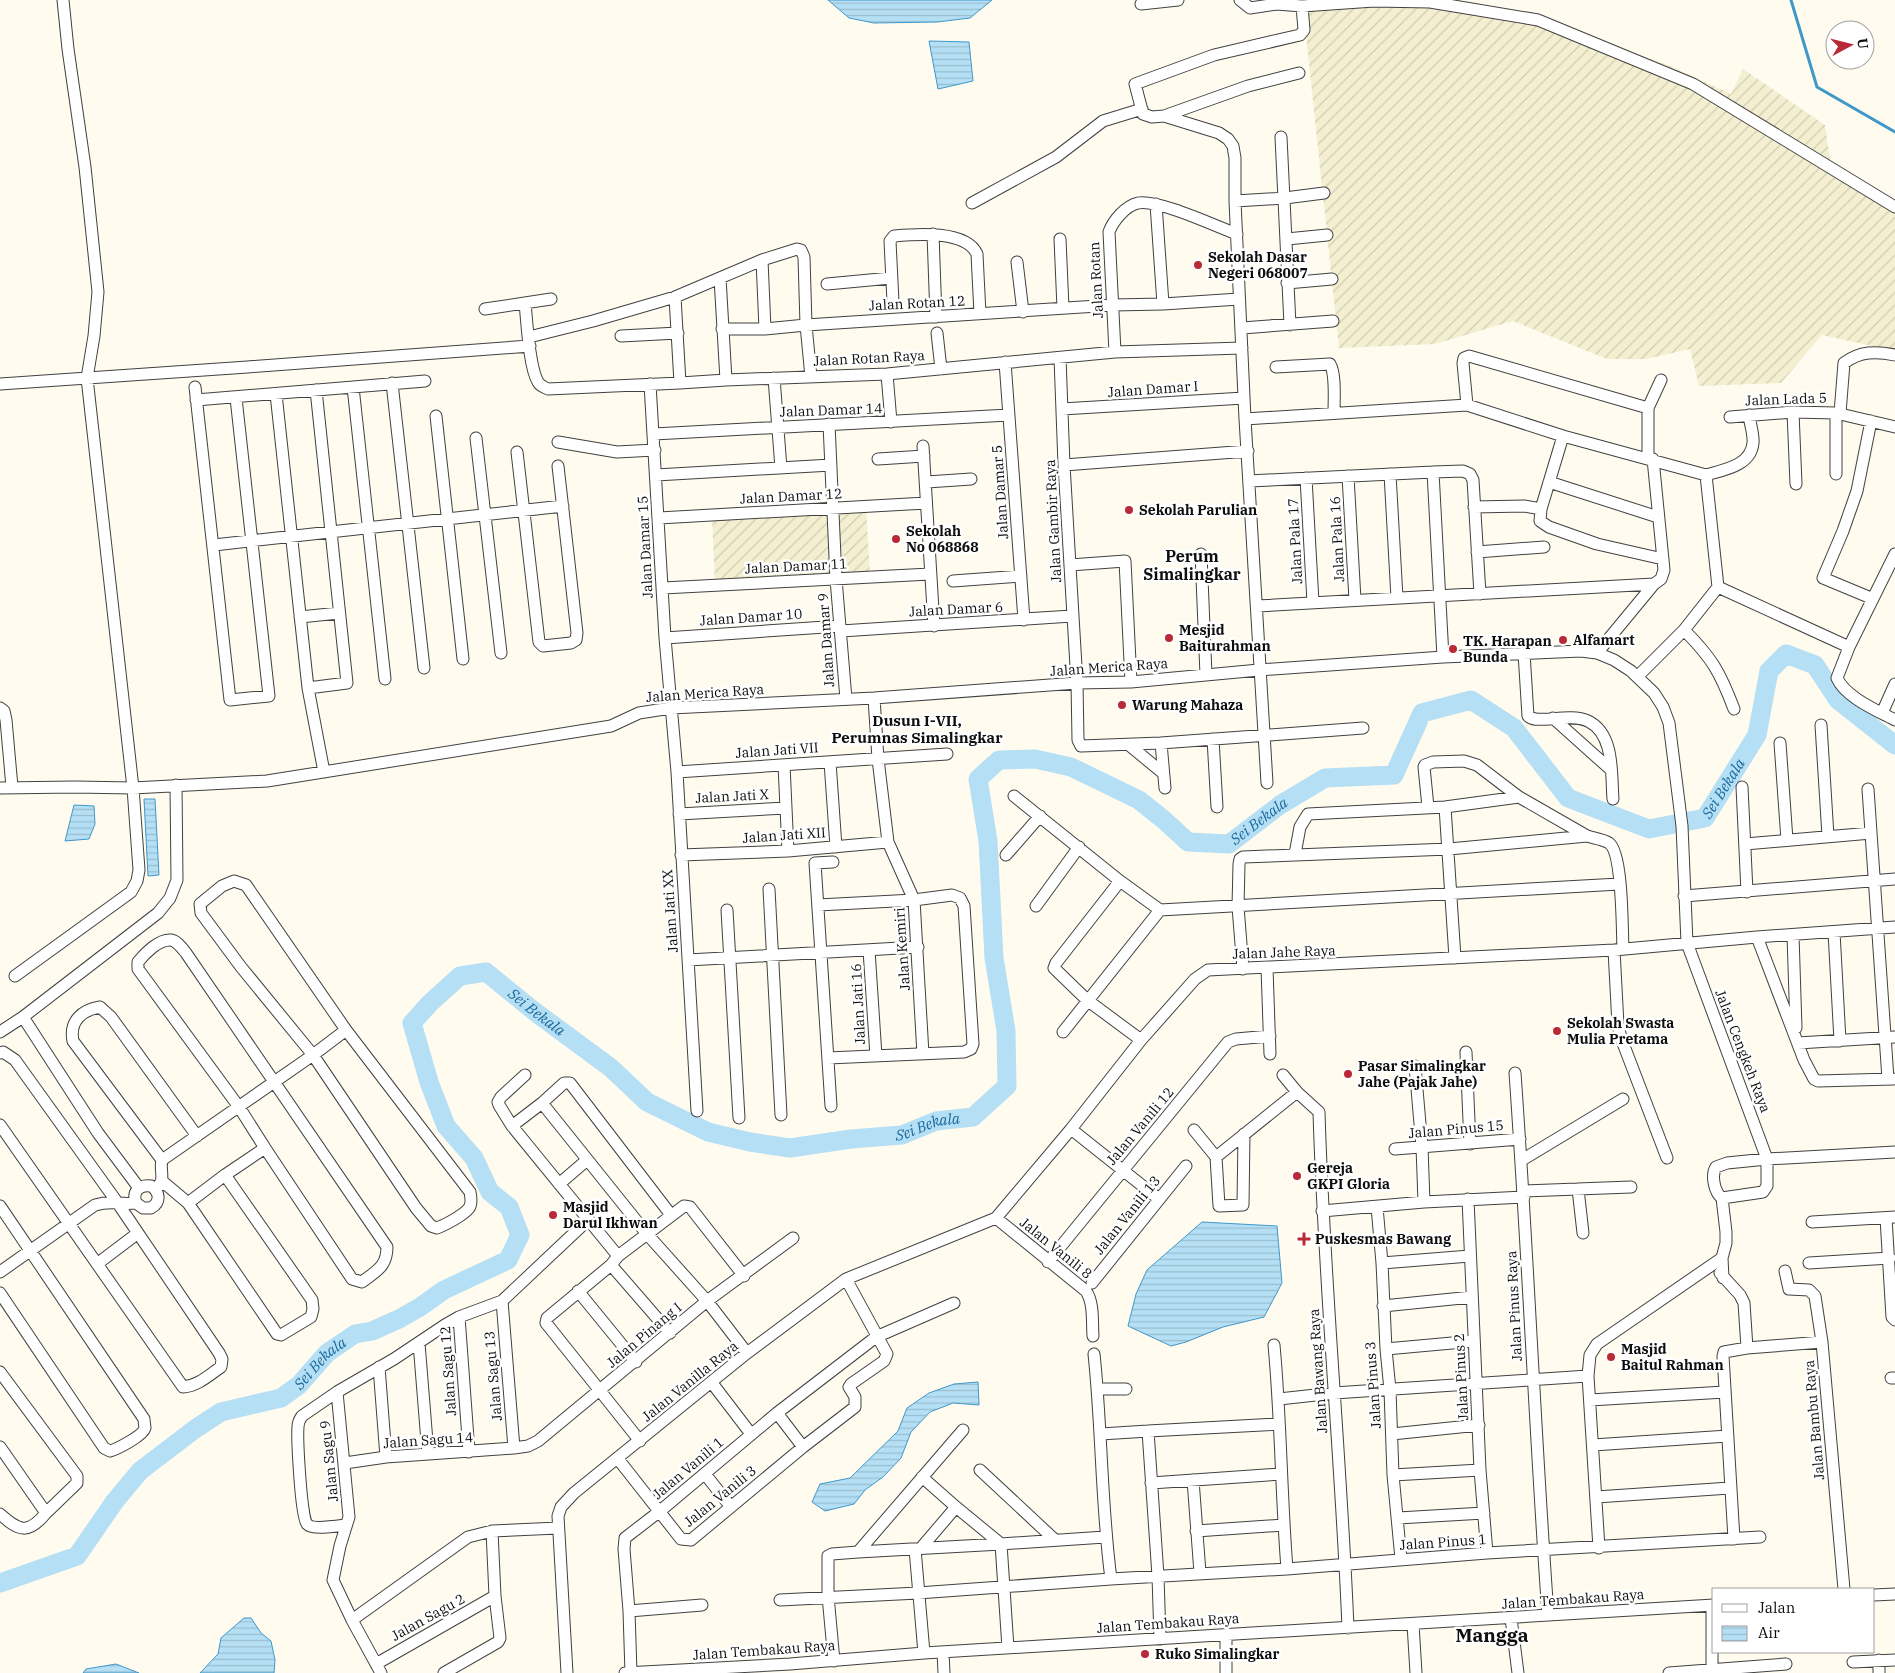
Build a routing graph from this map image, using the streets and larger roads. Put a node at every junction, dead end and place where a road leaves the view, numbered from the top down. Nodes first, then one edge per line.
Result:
1 (63, 0) edge
2 (1178, 0) edge
3 (1240, 0) edge
4 (1141, 4) dead end
5 (1302, 6) junction
6 (1299, 73) dead end
7 (1142, 109) junction
8 (1164, 116) junction
9 (1281, 137) dead end
10 (1324, 193) dead end
11 (1285, 198) junction
12 (1235, 201) junction
13 (972, 203) dead end
14 (1156, 204) junction
15 (1895, 207) edge
16 (933, 234) junction
17 (1236, 234) junction
18 (1327, 236) dead end
19 (1060, 239) dead end
20 (1287, 239) junction
21 (762, 260) junction
22 (1017, 262) dead end
23 (720, 278) junction
24 (891, 278) junction
25 (1332, 279) dead end
26 (1287, 283) junction
27 (827, 284) dead end
28 (675, 297) junction
29 (551, 299) dead end
30 (1239, 299) junction
31 (526, 302) junction
32 (893, 302) dead end
33 (1162, 304) junction
34 (1113, 305) junction
35 (1063, 308) junction
36 (485, 309) dead end
37 (1023, 312) junction
38 (980, 314) junction
39 (936, 317) junction
40 (1333, 321) dead end
41 (806, 325) junction
42 (1290, 325) junction
43 (1242, 328) junction
44 (722, 329) junction
45 (765, 329) junction
46 (678, 333) junction
47 (937, 333) dead end
48 (622, 336) dead end
49 (529, 341) junction
50 (1242, 348) junction
51 (1115, 352) junction
52 (1895, 355) edge
53 (1060, 358) junction
54 (1005, 362) junction
55 (1276, 367) dead end
56 (941, 369) junction
57 (887, 374) junction
58 (811, 377) junction
59 (87, 378) junction
60 (774, 378) junction
61 (726, 380) junction
62 (1661, 380) dead end
63 (425, 381) dead end
64 (392, 383) junction
65 (0, 384) edge
66 (650, 384) junction
67 (680, 384) junction
68 (195, 386) dead end
69 (353, 386) junction
70 (316, 390) junction
71 (276, 394) junction
72 (236, 398) junction
73 (1244, 398) junction
74 (196, 400) junction
75 (1467, 405) junction
76 (1648, 408) junction
77 (1062, 409) junction
78 (1334, 412) junction
79 (1793, 412) junction
80 (1838, 413) junction
81 (1009, 415) junction
82 (1749, 415) junction
83 (436, 416) dead end
84 (1730, 417) dead end
85 (1245, 419) junction
86 (1872, 421) junction
87 (890, 422) junction
88 (830, 424) junction
89 (778, 427) junction
90 (1895, 427) edge
91 (654, 434) junction
92 (1563, 436) junction
93 (476, 438) dead end
94 (558, 442) dead end
95 (655, 450) junction
96 (1248, 451) junction
97 (518, 452) dead end
98 (878, 459) dead end
99 (1651, 459) junction
100 (831, 465) junction
101 (1064, 465) junction
102 (558, 466) dead end
103 (781, 468) junction
104 (1433, 472) junction
105 (1390, 474) junction
106 (1836, 474) dead end
107 (656, 475) junction
108 (1706, 475) junction
109 (1348, 476) junction
110 (1306, 478) junction
111 (971, 479) dead end
112 (1249, 481) junction
113 (927, 482) junction
114 (1550, 482) junction
115 (1796, 484) dead end
116 (926, 503) junction
117 (563, 506) junction
118 (833, 508) junction
119 (1474, 508) junction
120 (1541, 509) junction
121 (524, 510) junction
122 (486, 515) junction
123 (1658, 517) junction
124 (659, 518) junction
125 (447, 519) junction
126 (408, 522) junction
127 (369, 527) junction
128 (330, 532) junction
129 (290, 536) junction
130 (251, 541) junction
131 (214, 546) junction
132 (1544, 547) dead end
133 (1477, 552) junction
134 (1201, 554) dead end
135 (1895, 554) edge
136 (1663, 560) junction
137 (1070, 565) junction
138 (930, 574) junction
139 (1020, 576) junction
140 (836, 579) junction
141 (953, 581) dead end
142 (1654, 584) junction
143 (1718, 587) junction
144 (663, 588) junction
145 (1480, 594) junction
146 (1439, 595) junction
147 (1396, 598) junction
148 (1871, 598) junction
149 (1355, 600) junction
150 (1313, 602) junction
151 (1257, 606) junction
152 (339, 613) junction
153 (1072, 616) junction
154 (300, 617) junction
155 (1024, 620) junction
156 (934, 626) junction
157 (840, 629) junction
158 (1684, 630) junction
159 (665, 638) junction
160 (1849, 647) junction
161 (501, 653) dead end
162 (1524, 653) junction
163 (1597, 653) junction
164 (1444, 657) junction
165 (463, 660) dead end
166 (424, 668) dead end
167 (1259, 670) junction
168 (1206, 675) junction
169 (1638, 676) junction
170 (386, 679) dead end
171 (1131, 682) junction
172 (1077, 683) junction
173 (1895, 684) edge
174 (308, 688) junction
175 (874, 698) junction
176 (846, 700) junction
177 (0, 708) edge
178 (671, 708) junction
179 (1734, 709) dead end
180 (1882, 713) junction
181 (1553, 718) junction
182 (1895, 720) edge
183 (1821, 725) dead end
184 (1363, 728) dead end
185 (1264, 736) junction
186 (1214, 739) junction
187 (1162, 743) junction
188 (1780, 743) dead end
189 (1129, 745) junction
190 (947, 754) dead end
191 (878, 759) junction
192 (830, 762) junction
193 (784, 764) junction
194 (1610, 769) junction
195 (324, 772) junction
196 (677, 772) junction
197 (1164, 773) junction
198 (1267, 782) dead end
199 (176, 785) junction
200 (1742, 787) dead end
201 (6, 788) edge
202 (133, 788) junction
203 (1165, 788) dead end
204 (1868, 789) dead end
205 (1014, 796) dead end
206 (1519, 797) junction
207 (1613, 799) dead end
208 (1217, 807) dead end
209 (1445, 807) junction
210 (786, 808) junction
211 (1428, 808) junction
212 (679, 814) junction
213 (1040, 816) junction
214 (1682, 826) joint
215 (1871, 833) junction
216 (1587, 836) junction
217 (1828, 836) junction
218 (1786, 840) junction
219 (888, 842) junction
220 (1745, 844) junction
221 (836, 846) junction
222 (1079, 847) junction
223 (1448, 850) junction
224 (788, 851) junction
225 (1294, 854) junction
226 (681, 855) junction
227 (1006, 855) dead end
228 (833, 862) dead end
229 (1895, 879) edge
230 (1875, 880) junction
231 (1120, 881) junction
232 (1619, 884) junction
233 (769, 889) dead end
234 (1747, 892) junction
235 (1452, 895) junction
236 (1684, 896) junction
237 (914, 900) junction
238 (818, 905) junction
239 (1036, 906) dead end
240 (1238, 907) junction
241 (726, 910) dead end
242 (1160, 910) junction
243 (1895, 927) edge
244 (1877, 929) junction
245 (1834, 932) junction
246 (1792, 935) junction
247 (1757, 937) junction
248 (1687, 943) junction
249 (918, 947) junction
250 (869, 950) junction
251 (1618, 950) junction
252 (821, 953) junction
253 (730, 956) junction
254 (774, 956) junction
255 (1455, 958) junction
256 (688, 960) junction
257 (1267, 968) junction
258 (1243, 969) junction
259 (15, 976) dead end
260 (1087, 1000) junction
261 (23, 1017) junction
262 (346, 1030) junction
263 (0, 1032) edge
264 (1063, 1032) dead end
265 (1270, 1036) junction
266 (1890, 1038) edge
267 (1141, 1040) junction
268 (1797, 1040) junction
269 (1840, 1041) junction
270 (1466, 1052) dead end
271 (0, 1053) edge
272 (923, 1054) junction
273 (1270, 1054) dead end
274 (313, 1056) junction
275 (876, 1056) junction
276 (828, 1058) junction
277 (1415, 1066) dead end
278 (1515, 1073) dead end
279 (526, 1075) dead end
280 (1283, 1075) dead end
281 (1892, 1079) edge
282 (274, 1082) junction
283 (1297, 1092) junction
284 (1623, 1099) dead end
285 (542, 1103) junction
286 (831, 1106) dead end
287 (239, 1107) junction
288 (698, 1112) dead end
289 (781, 1115) dead end
290 (739, 1118) dead end
291 (0, 1125) edge
292 (512, 1126) junction
293 (1071, 1129) junction
294 (1194, 1130) dead end
295 (1244, 1134) junction
296 (197, 1136) junction
297 (1520, 1139) junction
298 (1470, 1144) junction
299 (1422, 1147) junction
300 (265, 1148) junction
301 (1395, 1150) dead end
302 (1895, 1152) edge
303 (1216, 1157) junction
304 (1667, 1158) dead end
305 (1768, 1159) junction
306 (162, 1160) junction
307 (587, 1160) junction
308 (1522, 1160) junction
309 (1186, 1166) dead end
310 (1122, 1170) junction
311 (225, 1175) junction
312 (559, 1184) junction
313 (159, 1185) junction
314 (1632, 1187) dead end
315 (139, 1188) junction
316 (1578, 1189) junction
317 (1524, 1194) junction
318 (1722, 1198) junction
319 (1159, 1199) junction
320 (1468, 1199) junction
321 (117, 1202) junction
322 (1424, 1202) junction
323 (136, 1203) junction
324 (188, 1203) junction
325 (0, 1206) edge
326 (1377, 1208) junction
327 (1322, 1211) junction
328 (671, 1215) junction
329 (1891, 1217) edge
330 (996, 1218) junction
331 (588, 1220) junction
332 (1812, 1222) dead end
333 (70, 1223) junction
334 (138, 1233) junction
335 (1583, 1233) dead end
336 (647, 1234) junction
337 (793, 1238) dead end
338 (31, 1250) junction
339 (1470, 1256) junction
340 (1722, 1258) junction
341 (1890, 1258) junction
342 (615, 1261) junction
343 (1048, 1262) junction
344 (1382, 1263) junction
345 (1809, 1263) dead end
346 (97, 1264) junction
347 (1712, 1264) junction
348 (1785, 1271) dead end
349 (0, 1272) edge
350 (744, 1276) junction
351 (1723, 1278) junction
352 (846, 1279) junction
353 (1092, 1283) dead end
354 (578, 1291) junction
355 (0, 1292) edge
356 (1472, 1297) junction
357 (502, 1301) junction
358 (707, 1301) junction
359 (954, 1303) dead end
360 (1383, 1306) junction
361 (459, 1317) junction
362 (1895, 1320) edge
363 (670, 1333) junction
364 (1093, 1336) dead end
365 (876, 1337) junction
366 (1474, 1341) junction
367 (1822, 1342) junction
368 (419, 1343) junction
369 (1274, 1344) dead end
370 (1746, 1348) junction
371 (1386, 1349) junction
372 (747, 1353) junction
373 (1094, 1354) dead end
374 (636, 1362) junction
375 (379, 1367) junction
376 (0, 1372) edge
377 (1588, 1376) junction
378 (1533, 1380) junction
379 (712, 1383) junction
380 (1476, 1383) junction
381 (1098, 1390) junction
382 (1126, 1390) dead end
383 (1390, 1390) junction
384 (600, 1391) junction
385 (337, 1392) junction
386 (1725, 1392) junction
387 (1334, 1393) junction
388 (1279, 1399) junction
389 (1590, 1400) junction
390 (778, 1413) junction
391 (1280, 1424) junction
392 (1479, 1425) junction
393 (963, 1430) dead end
394 (1148, 1431) junction
395 (751, 1434) junction
396 (1101, 1434) junction
397 (1392, 1434) junction
398 (1728, 1436) junction
399 (640, 1441) junction
400 (1593, 1446) junction
401 (0, 1447) edge
402 (803, 1447) junction
403 (514, 1448) junction
404 (470, 1452) junction
405 (428, 1454) junction
406 (386, 1457) junction
407 (618, 1459) junction
408 (345, 1463) junction
409 (980, 1470) dead end
410 (1480, 1470) junction
411 (705, 1474) junction
412 (1281, 1474) junction
413 (1394, 1475) junction
414 (922, 1477) junction
415 (1193, 1480) junction
416 (1151, 1483) junction
417 (1730, 1488) junction
418 (1596, 1497) junction
419 (732, 1507) junction
420 (956, 1507) junction
421 (660, 1511) junction
422 (46, 1513) junction
423 (1484, 1513) junction
424 (0, 1514) edge
425 (1398, 1518) junction
426 (346, 1525) junction
427 (1284, 1525) junction
428 (558, 1528) junction
429 (492, 1531) junction
430 (1196, 1531) junction
431 (1105, 1536) junction
432 (1760, 1538) dead end
433 (1734, 1539) junction
434 (1055, 1540) junction
435 (1002, 1544) junction
436 (918, 1548) junction
437 (1599, 1548) junction
438 (1544, 1551) junction
439 (858, 1552) junction
440 (1487, 1553) junction
441 (1401, 1559) junction
442 (1345, 1565) junction
443 (1287, 1569) junction
444 (1200, 1573) junction
445 (1158, 1576) junction
446 (1111, 1579) junction
447 (1004, 1586) junction
448 (1844, 1588) edge
449 (918, 1593) junction
450 (1895, 1594) edge
451 (1875, 1595) edge
452 (495, 1596) junction
453 (828, 1596) junction
454 (780, 1600) dead end
455 (702, 1605) dead end
456 (1712, 1605) edge
457 (629, 1611) junction
458 (1548, 1615) junction
459 (1712, 1616) edge
460 (1511, 1618) junction
461 (352, 1620) junction
462 (1413, 1624) junction
463 (1348, 1628) junction
464 (1226, 1634) junction
465 (1160, 1639) junction
466 (1008, 1648) junction
467 (943, 1652) junction
468 (924, 1653) junction
469 (1879, 1660) junction
470 (1895, 1660) edge
471 (834, 1661) junction
472 (1853, 1662) dead end
473 (1786, 1664) dead end
474 (378, 1668) edge
475 (791, 1669) edge
476 (1748, 1670) edge
477 (631, 1672) edge
478 (665, 1672) edge
479 (1707, 1672) edge
480 (444, 1673) edge
481 (567, 1673) edge
482 (625, 1673) edge
483 (944, 1673) edge
484 (1226, 1673) edge
485 (1416, 1673) edge
486 (1518, 1673) edge
487 (1669, 1673) edge
488 (1880, 1673) edge

1 - 59 street
2 - 4 street
3 - 5 street
5 - 7 street
5 - 15 street
6 - 8 street
7 - 8 street
7 - 13 street
8 - 12 street
9 - 11 street
10 - 11 street
11 - 12 street
11 - 20 street
12 - 17 street
14 - 17 street, Jalan Rotan
14 - 33 street
14 - 34 street, Jalan Rotan
16 - 24 street
16 - 38 street
16 - 39 street
17 - 30 street
18 - 20 street
19 - 35 street
20 - 26 street
21 - 23 street
21 - 41 street
21 - 45 street
22 - 37 street
23 - 28 street
23 - 44 street
24 - 27 street
24 - 32 street
25 - 26 street
26 - 42 street
28 - 46 street
28 - 49 street
29 - 31 street
30 - 33 street, Jalan Rotan 12
30 - 43 street
31 - 36 street
31 - 49 street, Jalan Rotan Raya
33 - 34 street, Jalan Rotan 12
34 - 35 street, Jalan Rotan 12
34 - 51 street, Jalan Rotan
35 - 37 street, Jalan Rotan 12
37 - 38 street, Jalan Rotan 12
38 - 39 street, Jalan Rotan 12
39 - 41 street, Jalan Rotan 12
40 - 42 street
41 - 45 street, Jalan Rotan 12
41 - 58 street
42 - 43 street
43 - 50 street
44 - 45 street, Jalan Rotan 12
44 - 61 street
46 - 48 street
46 - 67 street
47 - 56 street
49 - 59 street
49 - 66 street, Jalan Rotan Raya
50 - 51 street, Jalan Rotan Raya
50 - 73 street
51 - 53 street, Jalan Rotan Raya
52 - 80 street
53 - 54 street, Jalan Rotan Raya
53 - 77 street, Jalan Gambir Raya
54 - 56 street, Jalan Rotan Raya
54 - 81 street, Jalan Damar 5
55 - 78 street
56 - 57 street, Jalan Rotan Raya
57 - 58 street, Jalan Rotan Raya
57 - 87 street
58 - 60 street, Jalan Rotan Raya
59 - 65 street
59 - 202 street
60 - 61 street, Jalan Rotan Raya
60 - 89 street
61 - 67 street, Jalan Rotan Raya
62 - 76 street
63 - 64 street
64 - 69 street
64 - 126 street
66 - 67 street, Jalan Rotan Raya
66 - 91 street, Jalan Damar 15
68 - 74 street
69 - 70 street
69 - 127 street
70 - 71 street
70 - 128 street
71 - 72 street
71 - 129 street
72 - 74 street
72 - 130 street
73 - 77 street, Jalan Damar I
73 - 85 street
74 - 131 street
75 - 76 street
75 - 78 street
75 - 92 street
76 - 99 street
77 - 101 street, Jalan Gambir Raya
78 - 85 street
79 - 80 street, Jalan Lada 5
79 - 82 street, Jalan Lada 5
79 - 115 street
80 - 86 street, Jalan Lada 5
80 - 106 street
81 - 87 street, Jalan Damar 14
81 - 139 street, Jalan Damar 5
82 - 84 street, Jalan Lada 5
82 - 108 street
83 - 125 street
85 - 96 street
86 - 90 street, Jalan Lada 5
86 - 148 street
87 - 88 street, Jalan Damar 14
88 - 89 street, Jalan Damar 14
88 - 100 street
89 - 91 street, Jalan Damar 14
89 - 103 street
91 - 95 street, Jalan Damar 15
92 - 99 street
92 - 114 street
93 - 122 street
94 - 95 street
95 - 107 street, Jalan Damar 15
96 - 101 street
96 - 112 street
97 - 121 street
98 - 113 street
99 - 108 street
99 - 123 street
100 - 103 street
100 - 118 street
101 - 137 street, Jalan Gambir Raya
102 - 117 street
103 - 107 street
104 - 105 street
104 - 119 street
104 - 146 street
105 - 109 street
105 - 147 street
107 - 124 street, Jalan Damar 15
108 - 143 street
109 - 110 street
109 - 149 street, Jalan Pala 16
110 - 112 street
110 - 150 street, Jalan Pala 17
111 - 113 street
112 - 151 street
113 - 116 street
114 - 120 street
114 - 123 street
116 - 118 street, Jalan Damar 12
116 - 138 street
117 - 121 street
117 - 121 street
118 - 124 street, Jalan Damar 12
118 - 140 street, Jalan Damar 9
119 - 120 street
119 - 133 street
120 - 136 street
121 - 122 street
122 - 125 street
122 - 161 street
123 - 136 street
124 - 144 street, Jalan Damar 15
125 - 126 street
125 - 165 street
126 - 127 street
126 - 166 street
127 - 128 street
127 - 170 street
128 - 129 street
128 - 152 street
129 - 130 street
129 - 154 street
130 - 131 street
130 - 131 street
132 - 133 street
133 - 145 street
134 - 168 street
135 - 148 street
136 - 142 street
137 - 153 street, Jalan Gambir Raya
137 - 171 street
138 - 140 street, Jalan Damar 11
138 - 156 street
139 - 141 street
139 - 155 street, Jalan Damar 5
140 - 144 street, Jalan Damar 11
140 - 157 street, Jalan Damar 9
142 - 145 street
142 - 163 street
143 - 158 street
143 - 160 street
144 - 159 street, Jalan Damar 15
145 - 146 street
146 - 147 street
146 - 164 street
147 - 149 street
148 - 160 street
149 - 150 street
150 - 151 street
151 - 167 street
152 - 154 street
152 - 174 street
153 - 155 street, Jalan Damar 6
153 - 172 street, Jalan Gambir Raya
154 - 174 street
155 - 156 street, Jalan Damar 6
156 - 157 street, Jalan Damar 6
157 - 159 street, Jalan Damar 10
157 - 176 street, Jalan Damar 9
158 - 169 street
158 - 179 street
159 - 178 street, Jalan Damar 15
160 - 180 street
162 - 163 street, Jalan Merica Raya
162 - 164 street, Jalan Merica Raya
162 - 181 street
163 - 169 street, Jalan Merica Raya
164 - 167 street, Jalan Merica Raya
167 - 168 street, Jalan Merica Raya
167 - 185 street
168 - 171 street, Jalan Merica Raya
169 - 214 street, Jalan Merica Raya
171 - 172 street, Jalan Merica Raya
172 - 175 street, Jalan Merica Raya
172 - 189 street, Jalan Gambir Raya
173 - 180 street
174 - 195 street
175 - 176 street, Jalan Merica Raya
175 - 191 street, Jalan Kemiri
176 - 178 street, Jalan Merica Raya
177 - 201 street
178 - 195 street, Jalan Merica Raya
178 - 196 street, Jalan Jati XX
180 - 182 street
181 - 194 street
181 - 194 street
183 - 217 street
184 - 185 street
185 - 186 street
185 - 198 street
186 - 187 street
186 - 208 street
187 - 189 street
187 - 197 street
188 - 218 street
189 - 197 street
190 - 191 street, Jalan Jati VII
191 - 192 street, Jalan Jati VII
191 - 219 street, Jalan Kemiri
192 - 193 street, Jalan Jati VII
192 - 221 street
193 - 196 street, Jalan Jati VII
193 - 210 street
194 - 207 street
195 - 199 street, Jalan Merica Raya
196 - 212 street, Jalan Jati XX
197 - 203 street
199 - 202 street, Jalan Merica Raya
199 - 261 street
200 - 220 street
201 - 202 street, Jalan Merica Raya
202 - 259 street
204 - 215 street
205 - 213 street
206 - 209 street
206 - 211 street
206 - 216 street
209 - 211 street
209 - 223 street
210 - 212 street, Jalan Jati X
210 - 224 street
211 - 225 street
212 - 226 street, Jalan Jati XX
213 - 222 street
213 - 227 street
214 - 236 street, Jalan Cengkeh Raya
215 - 217 street
215 - 230 street
216 - 223 street
216 - 232 street
217 - 218 street
218 - 220 street
219 - 221 street, Jalan Jati XII
219 - 237 street, Jalan Kemiri
220 - 234 street
221 - 224 street, Jalan Jati XII
222 - 231 street
222 - 239 street
223 - 225 street
223 - 235 street
224 - 226 street, Jalan Jati XII
225 - 240 street
226 - 256 street, Jalan Jati XX
228 - 238 street
229 - 230 street
230 - 234 street
230 - 244 street
231 - 242 street
231 - 260 street
232 - 235 street
232 - 251 street
233 - 254 street
234 - 236 street
235 - 240 street
235 - 255 street
236 - 248 street, Jalan Cengkeh Raya
237 - 238 street
237 - 249 street, Jalan Kemiri
237 - 272 street
238 - 252 street
240 - 242 street
240 - 258 street
241 - 253 street
242 - 260 street
243 - 244 street, Jalan Jahe Raya
244 - 245 street, Jalan Jahe Raya
244 - 266 street
245 - 246 street, Jalan Jahe Raya
245 - 269 street
246 - 247 street, Jalan Jahe Raya
246 - 268 street
247 - 248 street, Jalan Jahe Raya
247 - 268 street
248 - 251 street, Jalan Jahe Raya
248 - 305 street, Jalan Cengkeh Raya
249 - 250 street
249 - 272 street, Jalan Kemiri
250 - 252 street
250 - 275 street, Jalan Jati 16
251 - 255 street, Jalan Jahe Raya
251 - 304 street
252 - 254 street
252 - 276 street
253 - 254 street
253 - 256 street
253 - 290 street
254 - 289 street
255 - 257 street, Jalan Jahe Raya
256 - 288 street, Jalan Jati XX
257 - 258 street, Jalan Jahe Raya
257 - 265 street
258 - 267 street, Jalan Jahe Raya
260 - 264 street
260 - 267 street
261 - 263 street
261 - 315 street
262 - 274 street
262 - 274 street
262 - 274 street
265 - 273 street
265 - 310 street, Jalan Vanili 12
266 - 269 street
266 - 281 street
267 - 293 street, Jalan Jahe Raya
268 - 269 street
268 - 281 street
270 - 298 street
271 - 321 street
272 - 275 street
274 - 282 street
275 - 276 street
276 - 286 street
277 - 299 street
278 - 297 street, Jalan Pinus Raya
279 - 292 street
280 - 283 street
282 - 287 street
282 - 287 street
282 - 300 street
283 - 295 street
283 - 327 street, Jalan Bawang Raya
284 - 308 street
285 - 292 street
285 - 307 street
285 - 328 street
287 - 296 street
287 - 300 street
291 - 333 street
292 - 312 street
293 - 310 street
293 - 330 street, Jalan Jahe Raya
294 - 303 street
295 - 303 street
295 - 303 street
296 - 306 street
296 - 306 street
297 - 298 street, Jalan Pinus 15
297 - 308 street, Jalan Pinus Raya
298 - 299 street, Jalan Pinus 15
299 - 301 street, Jalan Pinus 15
299 - 322 street
300 - 311 street
302 - 305 street
305 - 318 street
305 - 318 street
306 - 313 street
307 - 312 street
307 - 336 street
308 - 317 street, Jalan Pinus Raya
309 - 319 street, Jalan Vanili 13
310 - 319 street
310 - 343 street, Jalan Vanili 12
311 - 324 street
311 - 324 street
312 - 331 street
313 - 315 street
313 - 323 street
313 - 324 street
314 - 316 street
315 - 323 street
316 - 317 street
316 - 335 street
317 - 320 street
317 - 378 street, Jalan Pinus Raya
318 - 340 street
319 - 353 street, Jalan Vanili 13
320 - 322 street
320 - 339 street, Jalan Pinus 2
321 - 323 street
321 - 333 street
321 - 334 street
322 - 326 street
325 - 338 street
326 - 327 street
326 - 344 street, Jalan Pinus 3
327 - 387 street, Jalan Bawang Raya
328 - 336 street
328 - 350 street
329 - 332 street
329 - 341 street
330 - 343 street, Jalan Vanili 8
330 - 352 street, Jalan Vanilla Raya
331 - 342 street
331 - 357 street
333 - 338 street
333 - 346 street
334 - 346 street
334 - 346 street
336 - 342 street
336 - 358 street
337 - 350 street, Jalan Pinang I
338 - 349 street
338 - 355 street
339 - 344 street
339 - 356 street, Jalan Pinus 2
340 - 347 street
340 - 351 street
341 - 345 street
341 - 362 street
342 - 354 street
342 - 363 street
343 - 364 street, Jalan Vanili 8
344 - 360 street, Jalan Pinus 3
347 - 351 street
347 - 377 street
348 - 367 street, Jalan Bambu Raya
350 - 358 street, Jalan Pinang I
351 - 370 street
352 - 365 street
352 - 372 street, Jalan Vanilla Raya
354 - 374 street
354 - 384 street
356 - 360 street
356 - 366 street, Jalan Pinus 2
357 - 361 street
357 - 403 street, Jalan Sagu 13
358 - 363 street, Jalan Pinang I
358 - 372 street
359 - 365 street, Jalan Vanili 1
360 - 371 street, Jalan Pinus 3
361 - 368 street
361 - 404 street, Jalan Sagu 12
363 - 374 street, Jalan Pinang I
365 - 390 street, Jalan Vanili 1
365 - 402 street, Jalan Vanili 3
366 - 371 street
366 - 380 street, Jalan Pinus 2
367 - 370 street
367 - 448 street, Jalan Bambu Raya
368 - 375 street
368 - 405 street
369 - 388 street
370 - 386 street
371 - 383 street, Jalan Pinus 3
372 - 379 street, Jalan Vanilla Raya
373 - 381 street
374 - 384 street, Jalan Pinang I
375 - 385 street
375 - 406 street
376 - 422 street
377 - 378 street
377 - 389 street
378 - 380 street
378 - 438 street, Jalan Pinus Raya
379 - 395 street
379 - 399 street, Jalan Vanilla Raya
380 - 383 street
380 - 392 street, Jalan Pinus 2
381 - 382 street
381 - 396 street
383 - 387 street
383 - 397 street, Jalan Pinus 3
384 - 399 street
384 - 403 street, Jalan Pinang I
385 - 408 street, Jalan Sagu 9
385 - 426 street
386 - 389 street
386 - 398 street
387 - 388 street
387 - 442 street, Jalan Bawang Raya
388 - 391 street
389 - 400 street
390 - 395 street, Jalan Vanili 1
390 - 402 street
391 - 394 street
391 - 412 street
392 - 397 street
392 - 410 street, Jalan Pinus 2
393 - 414 street
394 - 396 street
394 - 416 street
395 - 411 street, Jalan Vanili 1
396 - 431 street
397 - 413 street, Jalan Pinus 3
398 - 400 street
398 - 417 street
399 - 407 street, Jalan Vanilla Raya
400 - 418 street
401 - 422 street
402 - 419 street, Jalan Vanili 3
403 - 404 street, Jalan Sagu 14
404 - 405 street, Jalan Sagu 14
405 - 406 street, Jalan Sagu 14
406 - 408 street, Jalan Sagu 14
407 - 421 street, Jalan Vanili 3
407 - 428 street, Jalan Vanilla Raya
408 - 426 street, Jalan Sagu 9
409 - 434 street
410 - 413 street
410 - 423 street, Jalan Pinus 2
411 - 419 street
411 - 421 street, Jalan Vanili 1
412 - 415 street
412 - 427 street
413 - 425 street, Jalan Pinus 3
414 - 420 street
414 - 439 street
415 - 416 street
415 - 430 street
416 - 445 street
417 - 418 street
417 - 433 street
418 - 437 street
419 - 421 street, Jalan Vanili 3
420 - 435 street
420 - 436 street
421 - 457 street, Jalan Vanili 1
422 - 424 street
423 - 425 street
423 - 440 street, Jalan Pinus 2
425 - 441 street, Jalan Pinus 3
426 - 461 street, Jalan Sagu 9
427 - 430 street
427 - 443 street
428 - 429 street
428 - 481 street, Jalan Vanilla Raya
429 - 452 street
429 - 461 street
430 - 444 street
431 - 434 street
431 - 446 street
432 - 433 street, Jalan Pinus 1
433 - 437 street, Jalan Pinus 1
434 - 435 street
435 - 436 street
435 - 447 street
436 - 439 street
436 - 449 street
437 - 438 street, Jalan Pinus 1
438 - 440 street, Jalan Pinus 1
438 - 458 street, Jalan Pinus Raya
439 - 453 street
440 - 441 street, Jalan Pinus 1
441 - 442 street, Jalan Pinus 1
442 - 443 street, Jalan Pinus 1
442 - 463 street, Jalan Bawang Raya
443 - 444 street, Jalan Pinus 1
444 - 445 street, Jalan Pinus 1
445 - 446 street, Jalan Pinus 1
445 - 465 street
446 - 447 street, Jalan Pinus 1
447 - 449 street, Jalan Pinus 1
447 - 466 street
449 - 453 street, Jalan Pinus 1
449 - 468 street
450 - 451 street
452 - 474 street, Jalan Sagu 2
452 - 480 street
453 - 454 street, Jalan Pinus 1
453 - 471 street
455 - 457 street
456 - 458 street, Jalan Tembakau Raya
457 - 477 street, Jalan Vanili 1
458 - 460 street, Jalan Tembakau Raya
459 - 479 street
460 - 462 street, Jalan Tembakau Raya
460 - 486 street
461 - 474 street, Jalan Sagu 9
462 - 463 street, Jalan Tembakau Raya
462 - 485 street
463 - 464 street, Jalan Tembakau Raya
464 - 465 street, Jalan Tembakau Raya
464 - 484 street
465 - 466 street, Jalan Tembakau Raya
466 - 467 street, Jalan Tembakau Raya
467 - 468 street, Jalan Tembakau Raya
467 - 483 street
468 - 471 street, Jalan Tembakau Raya
469 - 470 street
469 - 472 street
469 - 488 street
471 - 475 street, Jalan Tembakau Raya
473 - 476 street
475 - 478 street, Jalan Tembakau Raya
476 - 479 street
477 - 478 street, Jalan Tembakau Raya
477 - 482 street, Jalan Tembakau Raya
479 - 487 street

